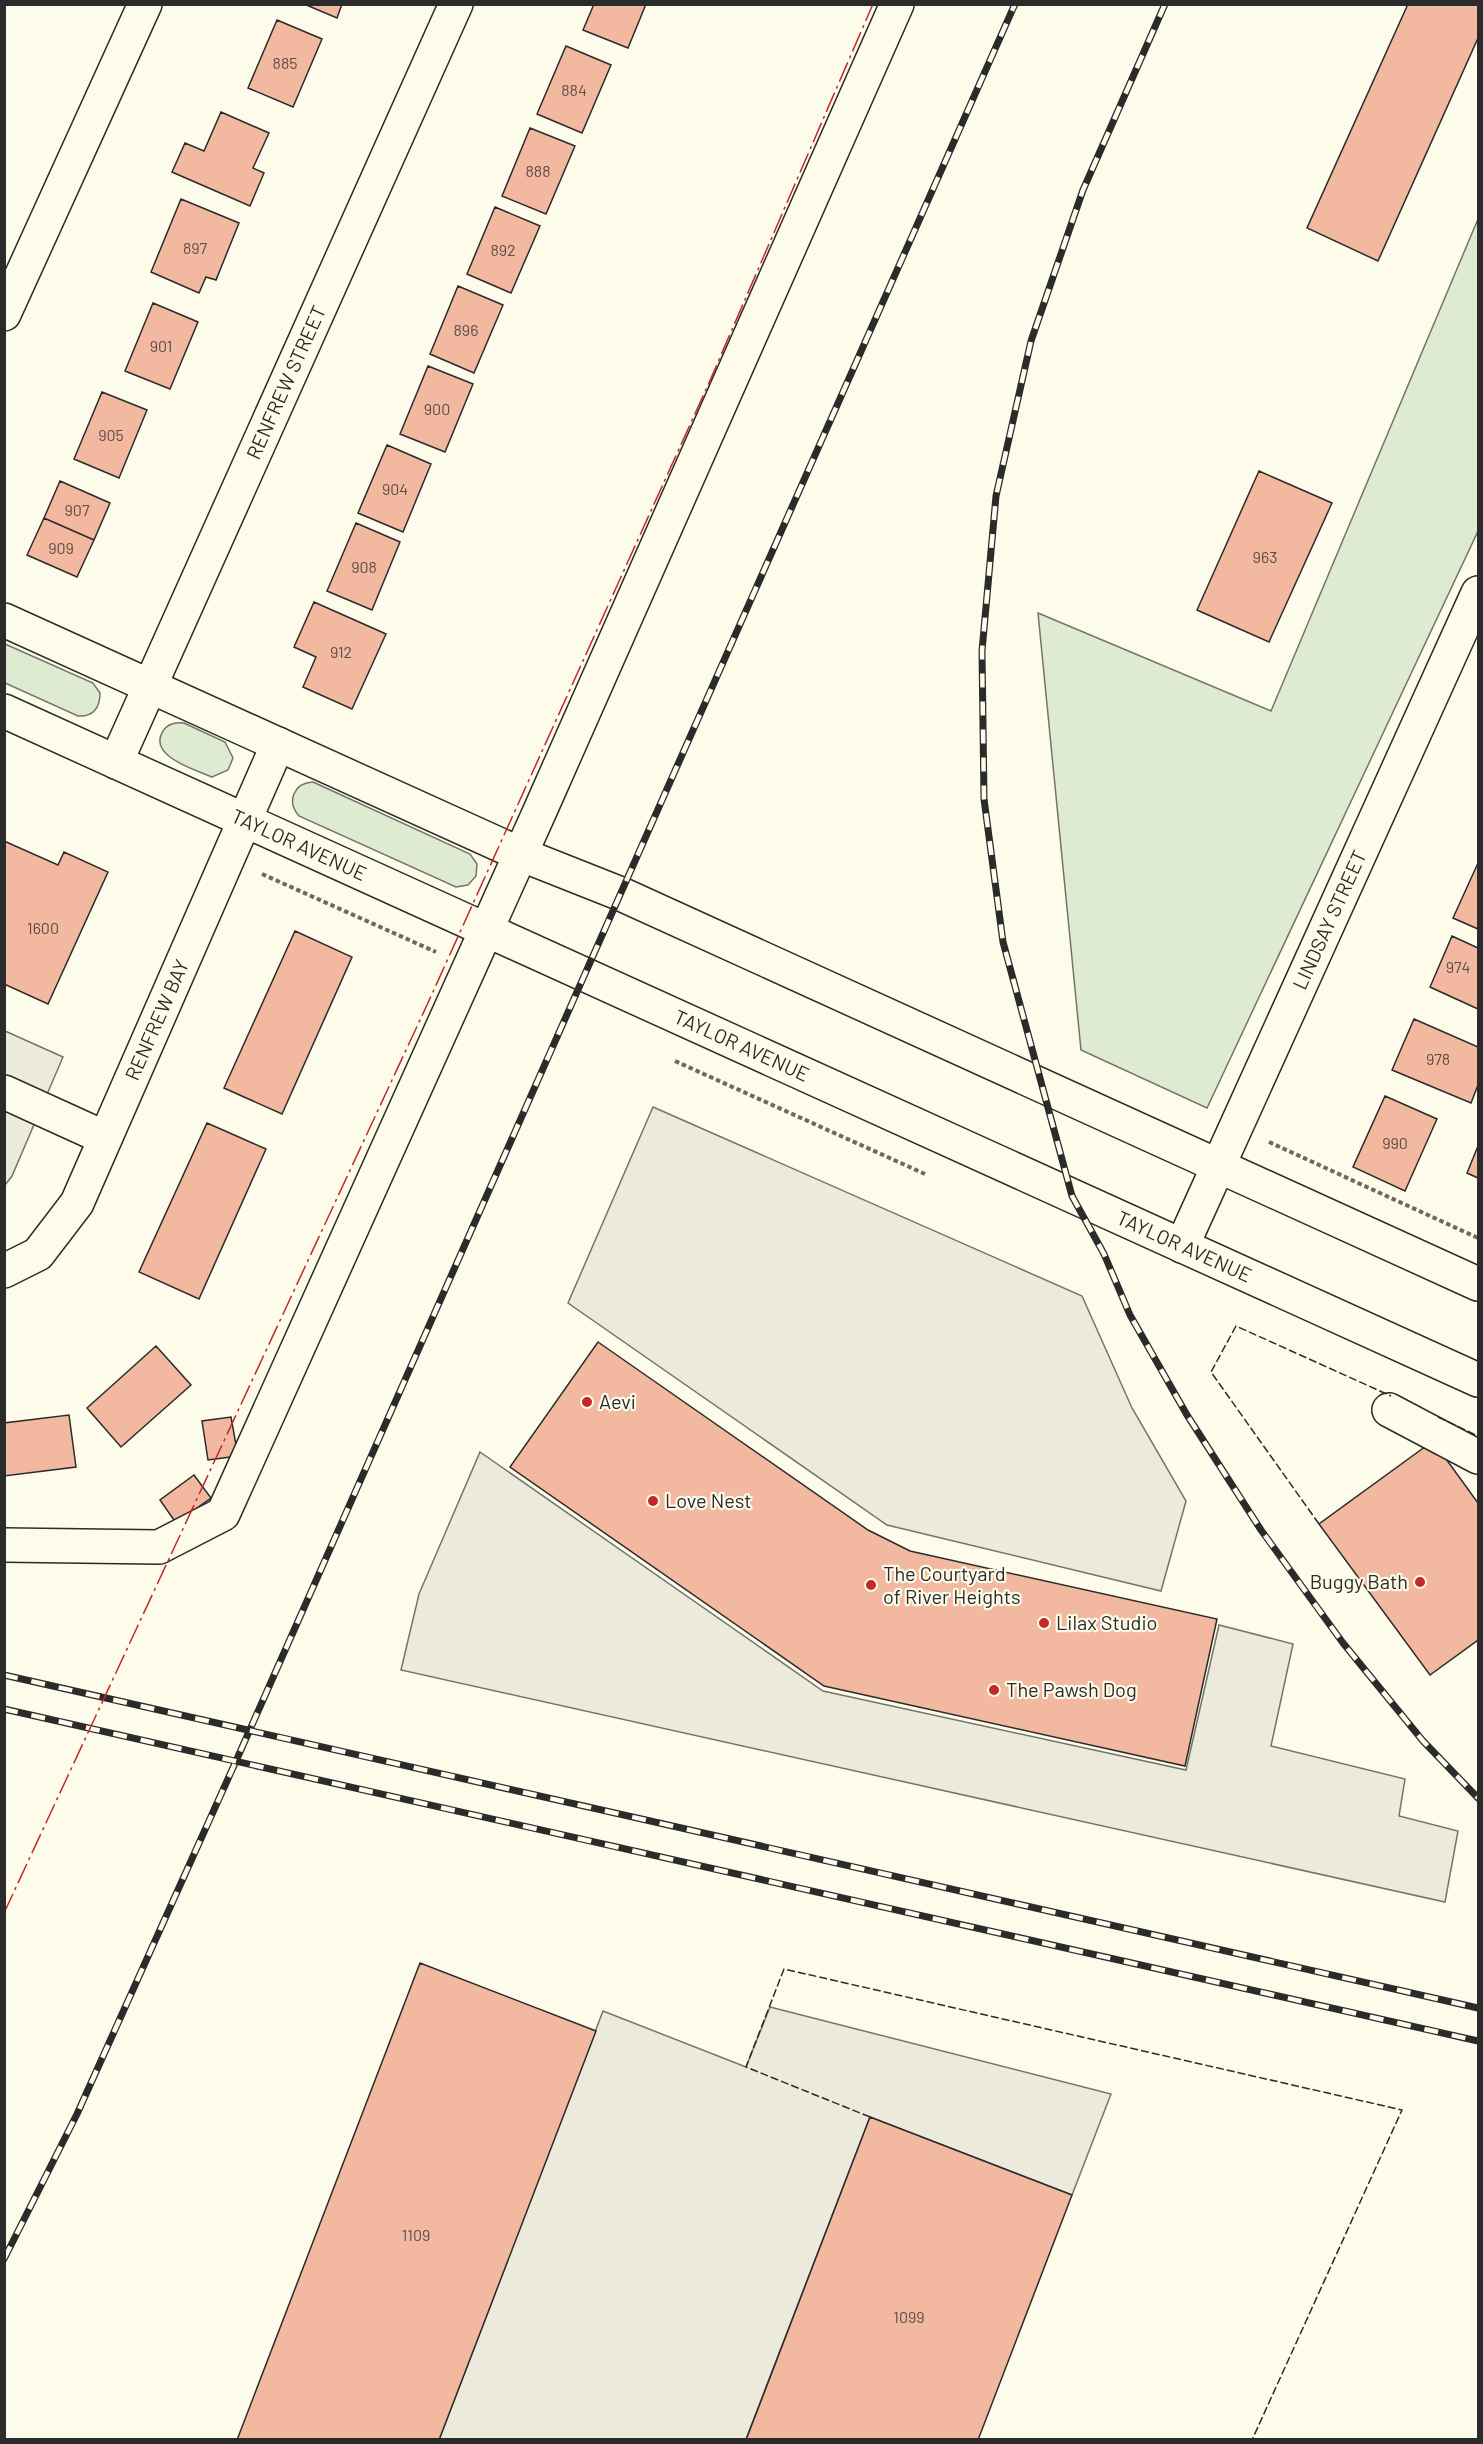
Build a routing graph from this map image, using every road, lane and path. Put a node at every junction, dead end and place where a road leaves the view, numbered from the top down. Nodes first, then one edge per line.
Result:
1 (145, 4) edge
2 (456, 4) edge
3 (897, 4) edge
4 (4, 314) edge
5 (1479, 593) edge
6 (4, 620) edge
7 (150, 684) junction
8 (4, 711) edge
9 (278, 744) junction
10 (116, 762) junction
11 (243, 819) junction
12 (520, 854) junction
13 (485, 929) junction
14 (4, 1092) edge
15 (1237, 1128) junction
16 (105, 1138) junction
17 (1218, 1167) junction
18 (1479, 1238) edge
19 (1182, 1246) junction
20 (4, 1271) edge
21 (1479, 1284) edge
22 (1479, 1380) edge
23 (1389, 1410) dead end
24 (1479, 1457) edge
25 (4, 1545) edge

1 - 4 main road
2 - 7 main road, RENFREW STREET
3 - 12 main road
5 - 15 main road, LINDSAY STREET
6 - 7 main road
7 - 9 main road
7 - 10 main road, RENFREW STREET
8 - 10 main road, TAYLOR AVENUE
9 - 11 main road, RENFREW BAY
9 - 12 main road
10 - 11 main road, TAYLOR AVENUE
11 - 13 main road, TAYLOR AVENUE
11 - 16 main road, RENFREW BAY
12 - 13 main road
12 - 17 main road
13 - 19 main road, TAYLOR AVENUE
13 - 25 main road
14 - 16 main road
15 - 17 main road, LINDSAY STREET
15 - 18 path
16 - 20 main road, RENFREW BAY
17 - 19 main road, LINDSAY STREET
17 - 21 main road
19 - 22 main road, TAYLOR AVENUE
23 - 24 main road

